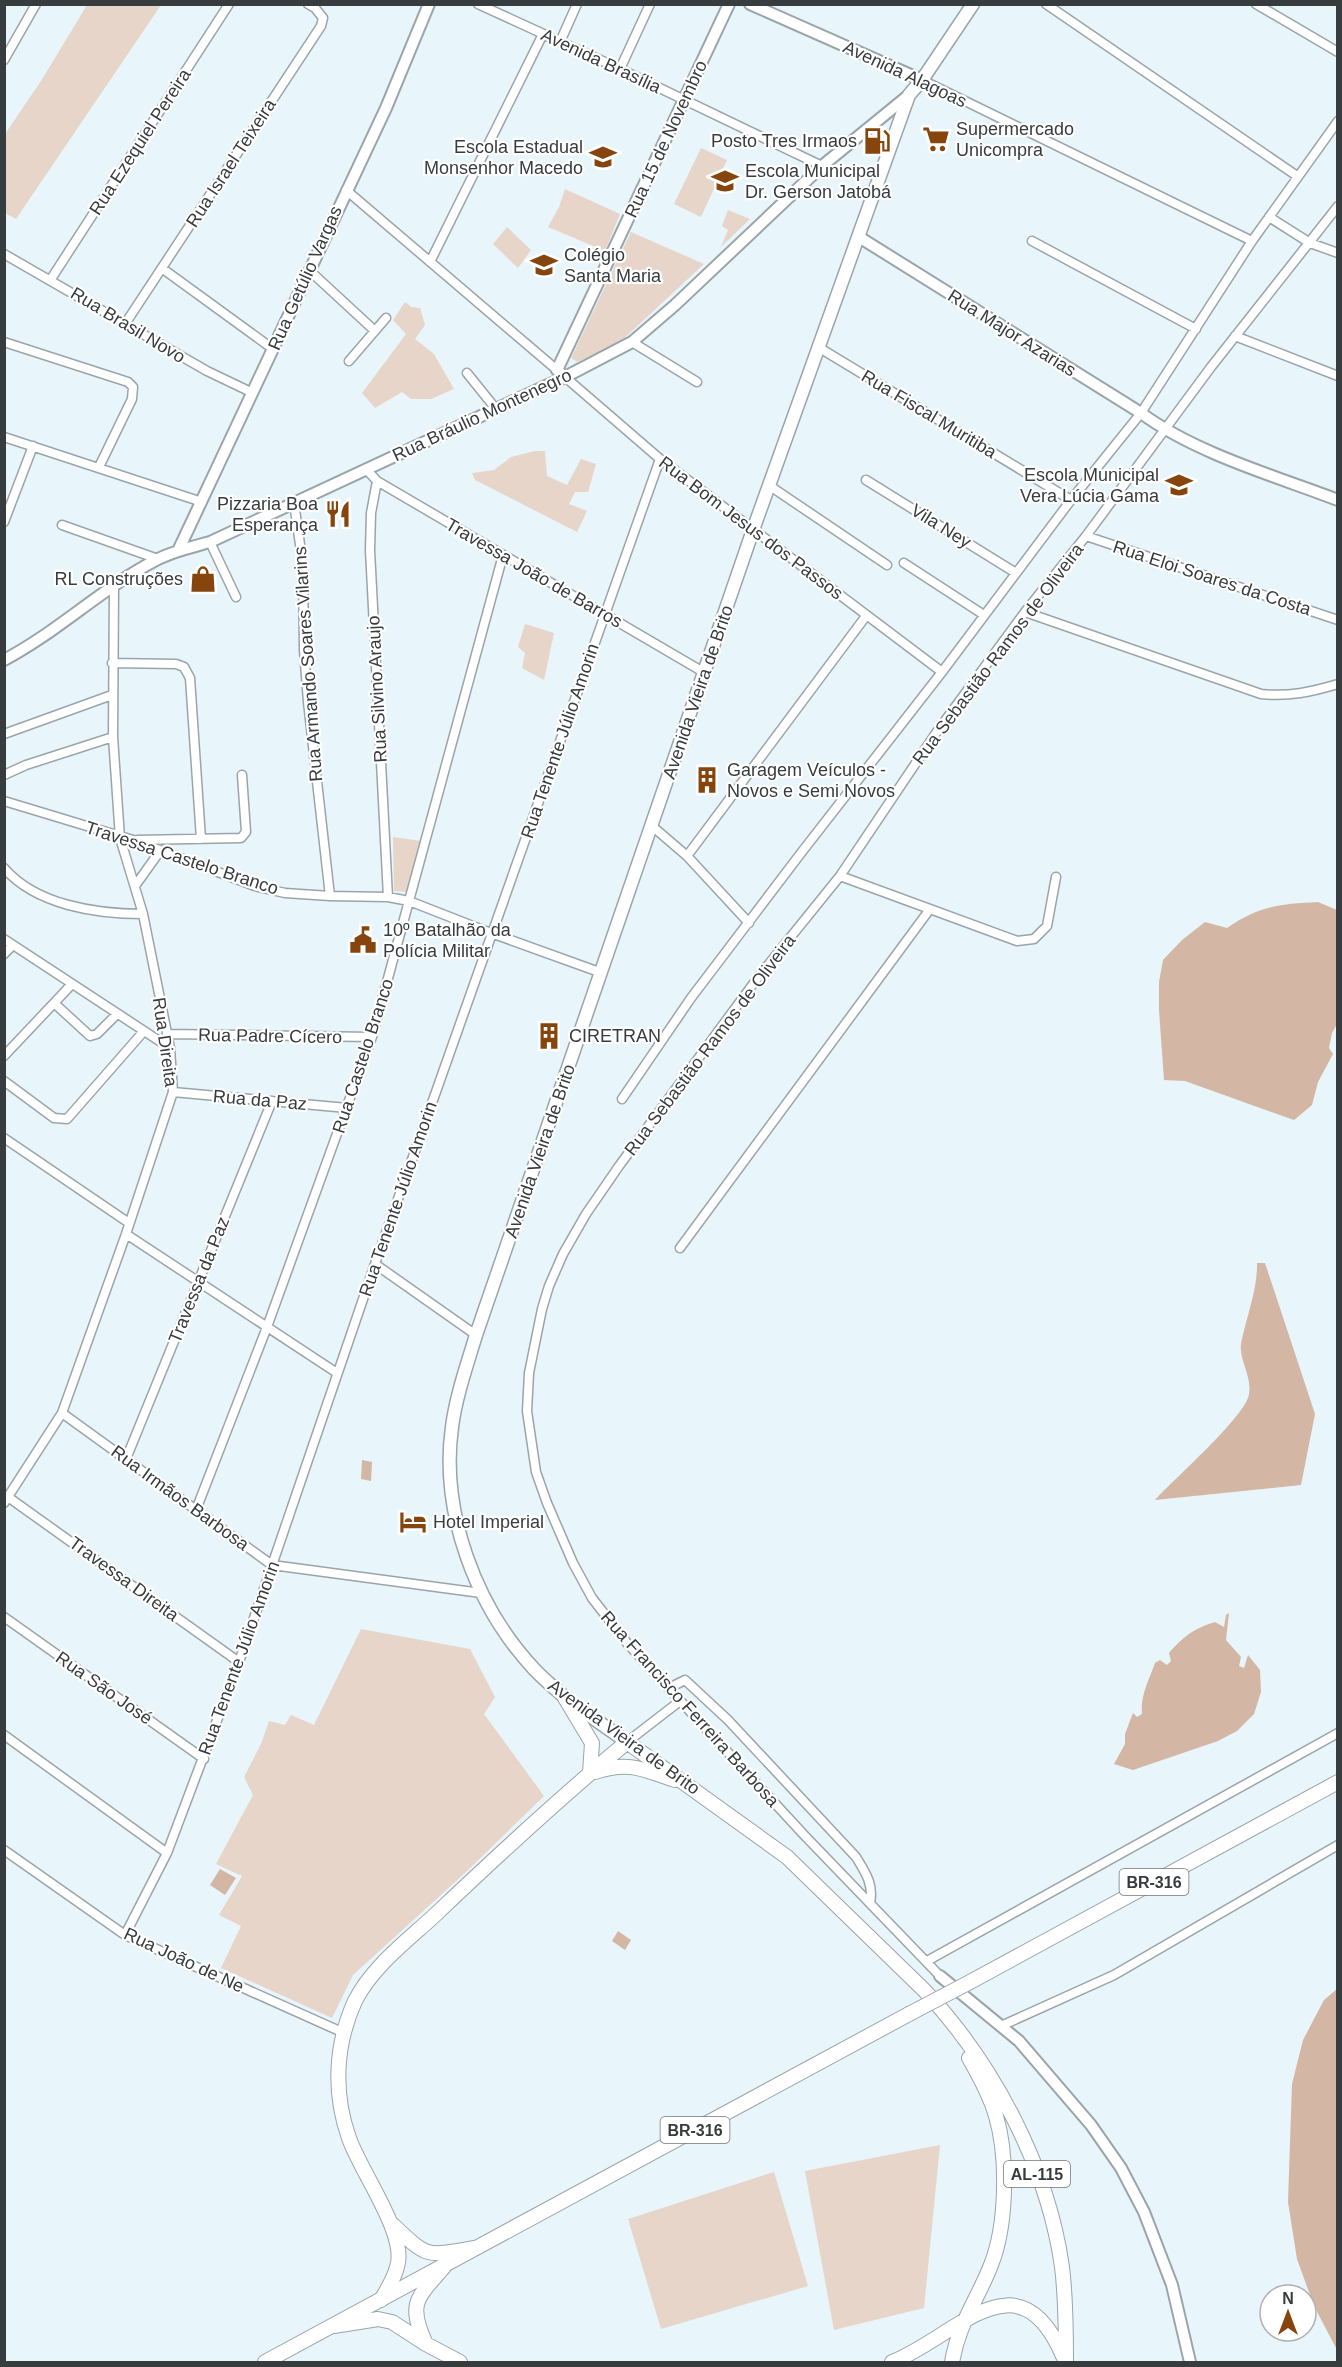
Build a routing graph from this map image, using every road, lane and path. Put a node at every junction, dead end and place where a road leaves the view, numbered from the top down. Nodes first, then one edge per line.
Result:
1 (36, 4) edge
2 (229, 4) edge
3 (308, 4) edge
4 (429, 4) edge
5 (477, 4) edge
6 (504, 4) edge
7 (577, 4) edge
8 (650, 4) edge
9 (729, 4) edge
10 (750, 4) edge
11 (973, 4) edge
12 (1046, 4) edge
13 (1256, 4) edge
14 (499, 14) junction
15 (543, 34) junction
16 (560, 42) junction
17 (1338, 52) edge
18 (4, 60) edge
19 (620, 69) junction
20 (922, 80) junction
21 (909, 95) junction
22 (684, 100) junction
23 (1338, 121) edge
24 (822, 166) junction
25 (1297, 176) junction
26 (346, 190) junction
27 (1338, 206) edge
28 (1269, 217) junction
29 (859, 237) junction
30 (1032, 241) dead end
31 (1252, 242) junction
32 (1310, 243) junction
33 (1338, 253) edge
34 (4, 254) edge
35 (430, 262) junction
36 (163, 269) junction
37 (310, 271) junction
38 (51, 279) junction
39 (386, 318) dead end
40 (125, 324) junction
41 (1196, 329) junction
42 (375, 331) junction
43 (1235, 336) junction
44 (4, 342) edge
45 (632, 342) junction
46 (818, 347) junction
47 (273, 349) junction
48 (349, 361) dead end
49 (467, 373) dead end
50 (561, 373) junction
51 (1338, 376) edge
52 (697, 382) dead end
53 (253, 393) junction
54 (496, 409) junction
55 (1141, 413) junction
56 (1165, 430) junction
57 (4, 437) edge
58 (33, 446) junction
59 (660, 459) junction
60 (99, 467) junction
61 (366, 469) junction
62 (866, 480) dead end
63 (377, 481) junction
64 (770, 486) junction
65 (1071, 500) junction
66 (1338, 500) edge
67 (202, 502) junction
68 (294, 503) junction
69 (5, 520) edge
70 (62, 525) dead end
71 (753, 530) junction
72 (1086, 536) junction
73 (210, 542) junction
74 (178, 551) junction
75 (503, 555) junction
76 (158, 559) junction
77 (904, 563) dead end
78 (887, 564) dead end
79 (1016, 573) junction
80 (114, 586) junction
81 (236, 597) dead end
82 (1024, 612) junction
83 (604, 615) junction
84 (984, 615) junction
85 (866, 616) junction
86 (1338, 620) edge
87 (4, 660) edge
88 (112, 663) junction
89 (942, 672) junction
90 (705, 673) junction
91 (1338, 684) edge
92 (112, 695) junction
93 (4, 734) edge
94 (113, 737) junction
95 (4, 775) edge
96 (242, 775) dead end
97 (4, 801) edge
98 (652, 826) junction
99 (120, 838) junction
100 (201, 839) junction
101 (133, 840) junction
102 (160, 851) junction
103 (687, 856) junction
104 (4, 868) edge
105 (840, 876) junction
106 (1056, 877) dead end
107 (135, 886) junction
108 (330, 896) junction
109 (388, 897) junction
110 (409, 901) junction
111 (930, 909) junction
112 (143, 914) junction
113 (749, 923) junction
114 (491, 933) junction
115 (4, 939) edge
116 (13, 945) junction
117 (4, 954) edge
118 (602, 973) junction
119 (72, 984) junction
120 (54, 1003) junction
121 (117, 1014) junction
122 (144, 1031) junction
123 (167, 1034) junction
124 (372, 1038) junction
125 (170, 1048) junction
126 (4, 1056) edge
127 (4, 1081) edge
128 (173, 1092) junction
129 (622, 1099) dead end
130 (272, 1101) junction
131 (347, 1108) junction
132 (4, 1138) edge
133 (129, 1223) junction
134 (126, 1234) junction
135 (680, 1248) dead end
136 (563, 1254) joint
137 (375, 1264) junction
138 (198, 1281) junction
139 (267, 1327) junction
140 (476, 1335) junction
141 (337, 1373) junction
142 (62, 1413) junction
143 (126, 1459) junction
144 (6, 1500) edge
145 (196, 1510) junction
146 (273, 1565) junction
147 (481, 1593) junction
148 (4, 1617) edge
149 (239, 1662) junction
150 (669, 1688) junction
151 (565, 1698) junction
152 (680, 1701) junction
153 (1338, 1733) edge
154 (4, 1735) edge
155 (627, 1742) junction
156 (204, 1759) junction
157 (590, 1773) junction
158 (1338, 1782) edge
159 (688, 1784) junction
160 (1338, 1845) edge
161 (4, 1850) edge
162 (167, 1853) junction
163 (870, 1903) junction
164 (125, 1935) junction
165 (927, 1961) junction
166 (940, 1976) joint
167 (942, 2009) junction
168 (1001, 2026) junction
169 (344, 2033) junction
170 (390, 2223) junction
171 (481, 2247) junction
172 (444, 2267) junction
173 (381, 2300) junction
174 (963, 2320) junction
175 (332, 2326) junction
176 (426, 2344) junction
177 (265, 2362) edge
178 (459, 2362) edge
179 (892, 2362) edge
180 (952, 2362) edge
181 (1066, 2362) edge
182 (1190, 2362) edge

1 - 18 street
2 - 38 street, Rua Ezequiel Pereira
3 - 36 street, Rua Israel Teixeira
4 - 26 street, Rua Getúlio Vargas
5 - 14 street, Avenida Brasília
6 - 14 street
7 - 16 street
8 - 19 street
9 - 22 street, Rua 15 de Novembro
10 - 20 street, Avenida Alagoas
11 - 20 main road, Avenida Vieira de Brito
12 - 25 street
13 - 17 street
14 - 15 street, Avenida Brasília
15 - 16 street, Avenida Brasília
15 - 35 street
16 - 19 street, Avenida Brasília
19 - 22 street, Avenida Brasília
20 - 21 main road, Avenida Vieira de Brito
20 - 31 street, Avenida Alagoas
21 - 24 street, Rua Bráulio Montenegro
21 - 29 main road, Avenida Vieira de Brito
22 - 24 street, Avenida Brasília
22 - 50 street, Rua 15 de Novembro
23 - 25 street, Rua Sebastião Ramos de Oliveira
24 - 45 street, Rua Bráulio Montenegro
25 - 28 street, Rua Sebastião Ramos de Oliveira
26 - 35 street, Rua Bom Jesus dos Passos
26 - 37 street, Rua Getúlio Vargas
27 - 32 street, Rua Sebastião Ramos de Oliveira
28 - 31 street, Rua Sebastião Ramos de Oliveira
28 - 32 street
29 - 46 main road, Avenida Vieira de Brito
29 - 55 street, Rua Major Azarias
30 - 41 street
31 - 41 street, Rua Sebastião Ramos de Oliveira
32 - 33 street
32 - 43 street, Rua Sebastião Ramos de Oliveira
34 - 38 street, Rua Brasil Novo
35 - 50 street, Rua Bom Jesus dos Passos
36 - 40 street, Rua Israel Teixeira
36 - 47 street
37 - 42 street
37 - 47 street, Rua Getúlio Vargas
38 - 40 street, Rua Brasil Novo
39 - 42 street
40 - 53 street, Rua Brasil Novo
41 - 55 street, Rua Sebastião Ramos de Oliveira
42 - 48 street
43 - 51 street
43 - 56 street, Rua Sebastião Ramos de Oliveira
44 - 60 street
45 - 50 street, Rua Bráulio Montenegro
45 - 52 street
46 - 64 main road, Avenida Vieira de Brito
46 - 65 street, Rua Fiscal Muritiba
47 - 53 street, Rua Getúlio Vargas
49 - 54 street
50 - 54 street, Rua Bráulio Montenegro
50 - 59 street, Rua Bom Jesus dos Passos
53 - 67 street, Rua Getúlio Vargas
54 - 61 street, Rua Bráulio Montenegro
55 - 56 street, Rua Major Azarias
55 - 65 street, Rua Sebastião Ramos de Oliveira
56 - 66 street, Rua Major Azarias
56 - 72 street, Rua Sebastião Ramos de Oliveira
57 - 58 street
58 - 60 street
58 - 69 street
59 - 71 street, Rua Bom Jesus dos Passos
59 - 83 street, Rua Tenente Júlio Amorin
60 - 67 street
61 - 63 street, Travessa João de Barros
61 - 68 street, Rua Bráulio Montenegro
62 - 79 street, Vila Ney
63 - 75 street, Travessa João de Barros
63 - 109 street, Rua Silvino Araujo
64 - 71 main road, Avenida Vieira de Brito
64 - 78 street
65 - 79 street, Rua Sebastião Ramos de Oliveira
67 - 74 street, Rua Getúlio Vargas
68 - 73 street, Rua Bráulio Montenegro
68 - 108 street, Rua Armando Soares Vilarins
70 - 76 street
71 - 85 street, Rua Bom Jesus dos Passos
71 - 90 main road, Avenida Vieira de Brito
72 - 82 street, Rua Sebastião Ramos de Oliveira
72 - 86 street, Rua Eloi Soares da Costa
73 - 74 street, Rua Bráulio Montenegro
73 - 81 street
74 - 76 street, Rua Bráulio Montenegro
75 - 83 street, Travessa João de Barros
75 - 110 street, Rua Castelo Branco
76 - 80 street, Rua Bráulio Montenegro
77 - 84 street
79 - 84 street, Rua Sebastião Ramos de Oliveira
80 - 87 street, Rua Bráulio Montenegro
80 - 88 street, Rua Direita
82 - 91 street
82 - 105 street, Rua Sebastião Ramos de Oliveira
83 - 90 street, Travessa João de Barros
83 - 114 street, Rua Tenente Júlio Amorin
84 - 89 street, Rua Sebastião Ramos de Oliveira
85 - 89 street, Rua Bom Jesus dos Passos
85 - 103 street
88 - 92 street, Rua Direita
88 - 100 street
89 - 113 street, Rua Sebastião Ramos de Oliveira
90 - 98 main road, Avenida Vieira de Brito
92 - 93 street
92 - 94 street, Rua Direita
94 - 95 street
94 - 99 street, Rua Direita
96 - 100 street
97 - 99 street, Travessa Castelo Branco
98 - 103 street
98 - 118 main road, Avenida Vieira de Brito
99 - 101 street, Travessa Castelo Branco
99 - 107 street, Rua Direita
100 - 101 street
101 - 102 street, Travessa Castelo Branco
102 - 107 street
102 - 108 street, Travessa Castelo Branco
103 - 113 street
104 - 112 street
105 - 111 street
105 - 136 street, Rua Sebastião Ramos de Oliveira
106 - 111 street
107 - 112 street, Rua Direita
108 - 109 street, Travessa Castelo Branco
109 - 110 street, Travessa Castelo Branco
110 - 114 street, Travessa Castelo Branco
110 - 124 street, Rua Castelo Branco
111 - 135 street
112 - 123 street, Rua Direita
113 - 129 street, Rua Sebastião Ramos de Oliveira
114 - 118 street, Travessa Castelo Branco
114 - 137 street, Rua Tenente Júlio Amorin
115 - 116 street
116 - 117 street
116 - 119 street
118 - 140 main road, Avenida Vieira de Brito
119 - 120 street
119 - 121 street
120 - 121 street
120 - 126 street
121 - 122 street
122 - 125 street
122 - 127 street
123 - 124 street, Rua Padre Cícero
123 - 125 street, Rua Direita
124 - 131 street, Rua Castelo Branco
125 - 128 street, Rua Direita
128 - 130 street, Rua da Paz
128 - 133 street, Rua Direita
130 - 131 street, Rua da Paz
130 - 138 street, Travessa da Paz
131 - 139 street, Rua Castelo Branco
132 - 133 street
133 - 134 street, Rua Direita
134 - 138 street
134 - 142 street, Rua Direita
136 - 150 street, Rua Francisco Ferreira Barbosa
137 - 140 street
137 - 141 street, Rua Tenente Júlio Amorin
138 - 139 street
138 - 143 street, Travessa da Paz
139 - 141 street
139 - 145 street, Rua Castelo Branco
140 - 147 main road, Avenida Vieira de Brito
141 - 146 street, Rua Tenente Júlio Amorin
142 - 143 street, Rua Irmãos Barbosa
142 - 144 street, Rua Direita
143 - 145 street, Rua Irmãos Barbosa
144 - 149 street, Travessa Direita
145 - 146 street, Rua Irmãos Barbosa
146 - 147 street, Rua Irmãos Barbosa
146 - 149 street, Rua Tenente Júlio Amorin
147 - 151 main road, Avenida Vieira de Brito
148 - 156 street, Rua São José
149 - 156 street, Rua Tenente Júlio Amorin
150 - 152 street, Rua Francisco Ferreira Barbosa
150 - 163 street
151 - 155 main road, Avenida Vieira de Brito
151 - 157 main road
152 - 155 street
152 - 163 street, Rua Francisco Ferreira Barbosa
153 - 165 street
154 - 162 street
155 - 157 main road
155 - 159 main road, Avenida Vieira de Brito
156 - 162 street, Rua Tenente Júlio Amorin
157 - 159 main road
157 - 169 main road
158 - 171 main road, BR-316, bridge
159 - 167 main road, Avenida Vieira de Brito
160 - 168 street
161 - 164 street, Rua João de Ne
162 - 164 street, Rua Tenente Júlio Amorin
163 - 165 street, Rua Francisco Ferreira Barbosa
164 - 169 street, Rua João de Ne
165 - 166 street, Rua Francisco Ferreira Barbosa
166 - 168 street
167 - 174 main road
167 - 181 main road, AL-115
168 - 182 street
169 - 170 main road
170 - 171 main road
170 - 173 main road
171 - 172 main road, BR-316
172 - 173 main road, BR-316
172 - 176 main road
173 - 175 main road, BR-316
174 - 179 main road
174 - 180 main road
174 - 181 main road
175 - 176 main road
175 - 177 main road, BR-316
176 - 178 main road

